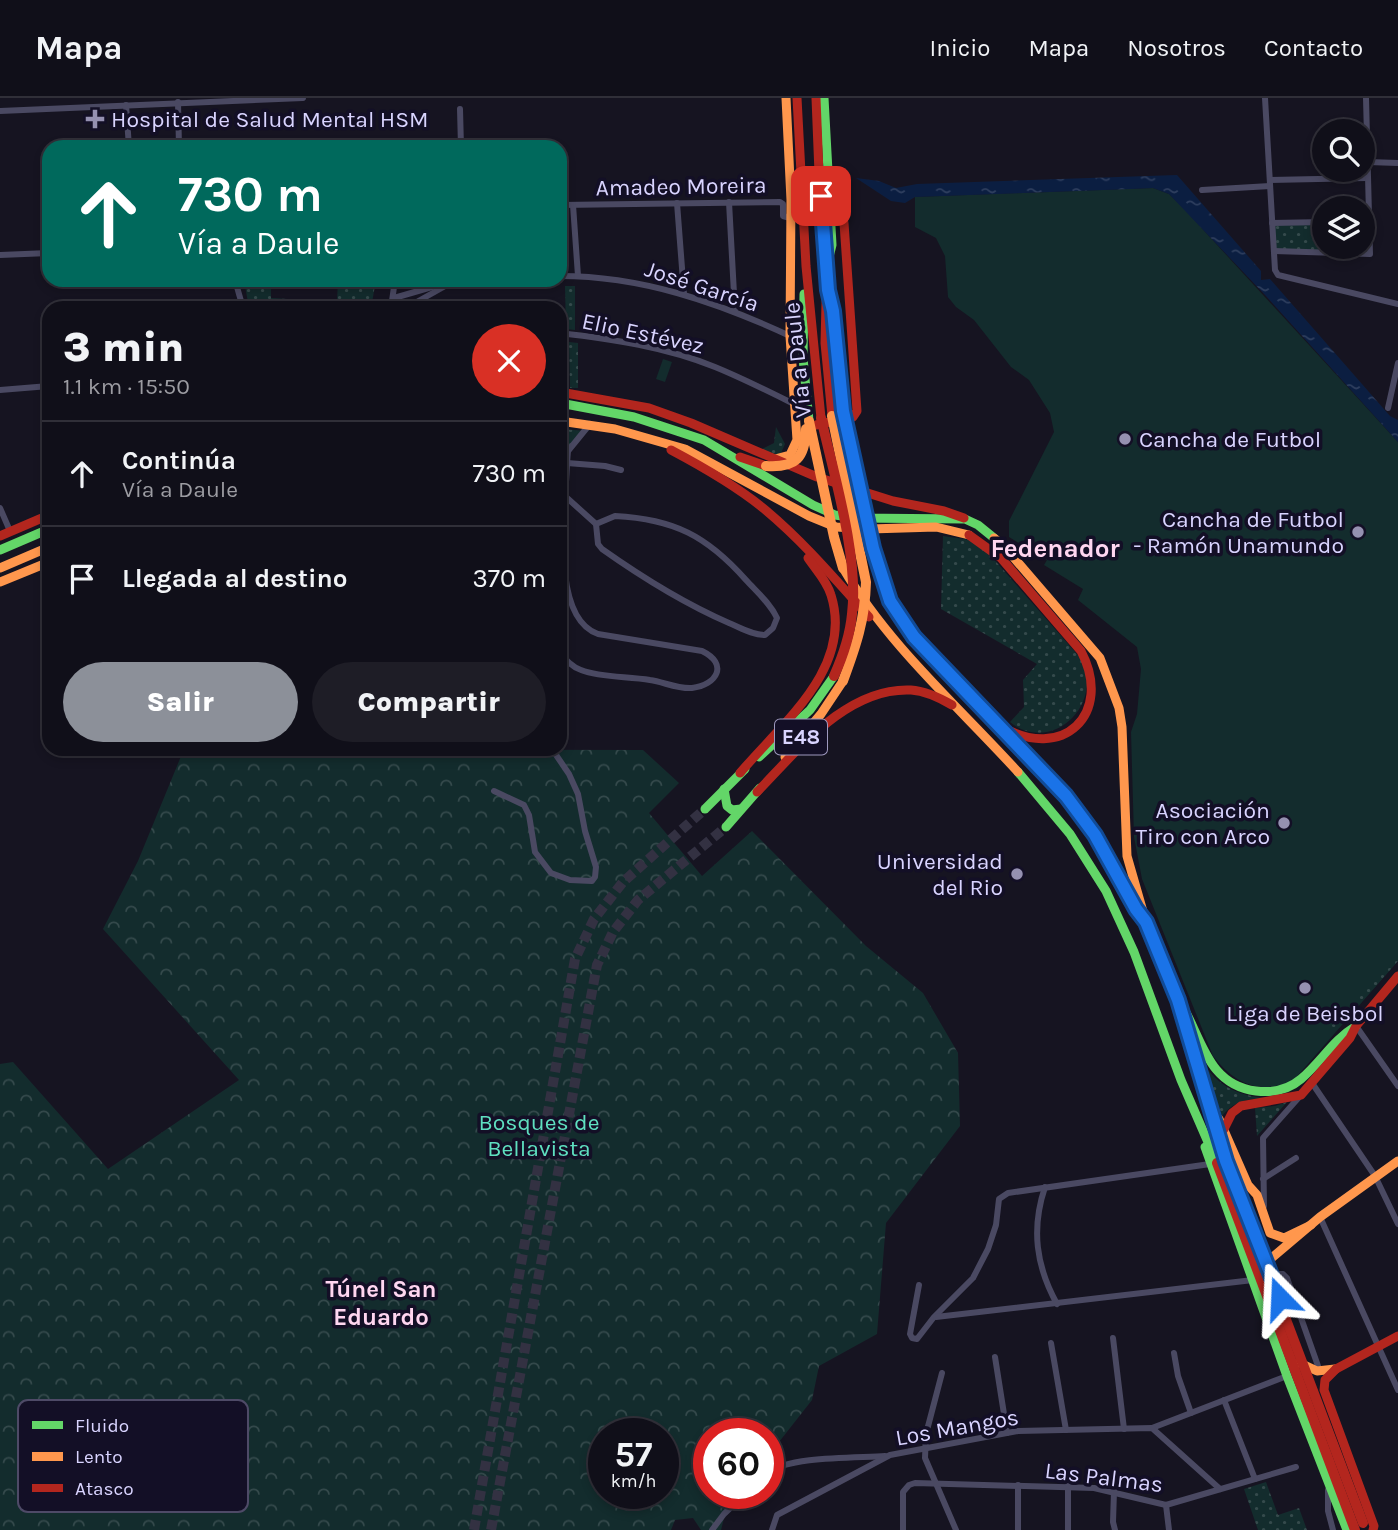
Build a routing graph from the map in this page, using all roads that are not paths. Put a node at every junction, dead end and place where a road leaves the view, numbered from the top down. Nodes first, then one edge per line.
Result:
1 (303, 98) edge
2 (786, 98) edge
3 (797, 98) edge
4 (816, 98) edge
5 (824, 98) edge
6 (1265, 98) edge
7 (1366, 98) edge
8 (115, 102) edge
9 (178, 103) junction
10 (126, 105) junction
11 (460, 109) dead end
12 (0, 111) edge
13 (1366, 119) edge
14 (128, 140) edge
15 (179, 140) edge
16 (461, 140) edge
17 (1375, 162) edge
18 (1398, 163) edge
19 (1312, 181) edge
20 (1270, 183) junction
21 (828, 187) junction
22 (1202, 190) dead end
23 (729, 202) junction
24 (677, 203) junction
25 (567, 205) edge
26 (573, 205) junction
27 (790, 219) junction
28 (1312, 222) edge
29 (1272, 223) junction
30 (1274, 251) junction
31 (1312, 252) edge
32 (42, 253) edge
33 (0, 255) edge
34 (827, 262) junction
35 (806, 266) junction
36 (567, 276) edge
37 (578, 276) junction
38 (395, 287) edge
39 (432, 287) edge
40 (444, 287) edge
41 (828, 290) junction
42 (684, 294) junction
43 (394, 298) junction
44 (393, 301) edge
45 (419, 301) edge
46 (1398, 304) edge
47 (735, 312) junction
48 (567, 334) edge
49 (790, 336) junction
50 (1398, 363) edge
51 (42, 387) edge
52 (0, 390) edge
53 (567, 393) edge
54 (567, 404) edge
55 (1388, 408) dead end
56 (794, 410) junction
57 (827, 417) junction
58 (808, 421) junction
59 (567, 422) edge
60 (590, 424) junction
61 (646, 438) junction
62 (704, 440) junction
63 (568, 451) joint
64 (767, 462) junction
65 (567, 464) joint
66 (621, 470) dead end
67 (567, 498) edge
68 (0, 508) edge
69 (42, 518) edge
70 (965, 519) junction
71 (596, 524) junction
72 (10, 531) junction
73 (42, 532) edge
74 (0, 536) edge
75 (794, 537) junction
76 (0, 550) edge
77 (42, 550) edge
78 (42, 565) edge
79 (0, 568) edge
80 (567, 577) edge
81 (0, 582) edge
82 (898, 643) junction
83 (567, 661) edge
84 (839, 679) junction
85 (958, 708) junction
86 (1001, 726) junction
87 (557, 756) edge
88 (740, 773) junction
89 (724, 789) junction
90 (494, 791) dead end
91 (757, 792) junction
92 (742, 808) junction
93 (705, 809) tunnel mouth
94 (726, 827) tunnel mouth
95 (1146, 922) junction
96 (1398, 976) edge
97 (1178, 1000) junction
98 (1356, 1026) junction
99 (1200, 1072) junction
100 (1312, 1083) junction
101 (1398, 1086) edge
102 (1301, 1095) junction
103 (1224, 1129) junction
104 (1296, 1158) dead end
105 (1398, 1161) edge
106 (1218, 1163) junction
107 (1375, 1176) junction
108 (1263, 1179) junction
109 (1248, 1185) junction
110 (1045, 1187) junction
111 (1264, 1215) junction
112 (1320, 1217) junction
113 (1398, 1224) edge
114 (1311, 1225) junction
115 (1239, 1243) junction
116 (1266, 1265) junction
117 (1278, 1273) junction
118 (1253, 1280) junction
119 (919, 1284) dead end
120 (1057, 1304) junction
121 (934, 1317) junction
122 (1272, 1335) junction
123 (1398, 1336) edge
124 (1113, 1338) dead end
125 (1051, 1343) dead end
126 (1378, 1347) junction
127 (1174, 1353) dead end
128 (995, 1357) dead end
129 (1302, 1365) junction
130 (1318, 1366) dead end
131 (1336, 1368) junction
132 (942, 1373) dead end
133 (1287, 1376) junction
134 (1398, 1390) edge
135 (1224, 1399) junction
136 (1328, 1401) junction
137 (1191, 1413) junction
138 (1301, 1414) junction
139 (1152, 1428) junction
140 (1124, 1429) junction
141 (1066, 1430) junction
142 (1007, 1433) junction
143 (925, 1449) junction
144 (890, 1455) junction
145 (784, 1465) edge
146 (1296, 1467) dead end
147 (1255, 1479) junction
148 (1328, 1481) junction
149 (936, 1483) junction
150 (1018, 1485) junction
151 (1068, 1486) junction
152 (1220, 1489) junction
153 (1114, 1491) junction
154 (1166, 1505) junction
155 (729, 1509) edge
156 (1362, 1528) edge
157 (712, 1530) edge
158 (772, 1530) edge
159 (904, 1530) edge
160 (956, 1530) edge
161 (1018, 1530) edge
162 (1068, 1530) edge
163 (1115, 1530) edge
164 (1169, 1530) edge
165 (1333, 1530) edge
166 (1348, 1530) edge
167 (1373, 1530) edge

1 - 9 street
2 - 27 main road, Vía a Daule
3 - 35 main road, Vía a Daule / E48
4 - 34 main road, Vía a Daule / E48
5 - 21 main road, Vía a Daule
6 - 20 street
7 - 13 street
8 - 10 street
8 - 12 street
9 - 10 street
9 - 15 street
10 - 14 street
11 - 16 street
17 - 18 street
19 - 20 street
20 - 22 street
20 - 29 street
21 - 34 main road, Vía a Daule
21 - 56 main road
23 - 24 street, Amadeo Moreira
23 - 27 street, Amadeo Moreira
23 - 47 street
24 - 26 street, Amadeo Moreira
24 - 42 street
25 - 26 street, Amadeo Moreira
26 - 37 street
27 - 49 main road, Vía a Daule
28 - 29 street
29 - 30 street
30 - 31 street
30 - 46 street
32 - 33 street
34 - 41 main road, Vía a Daule / E48
35 - 57 main road, Vía a Daule / E48
35 - 58 main road, Vía a Daule
36 - 37 street, José García
37 - 42 street, José García
38 - 43 street
39 - 43 street
40 - 45 street
41 - 57 main road, Vía a Daule / E48
41 - 86 main road, Vía a Daule, bridge
42 - 47 street, José García
43 - 44 street
47 - 49 street, José García
48 - 56 street, Elio Estévez
49 - 56 main road, Vía a Daule
50 - 55 street
51 - 52 street
53 - 64 main road
54 - 62 main road
56 - 64 main road, Vía a Daule
57 - 84 main road, Vía a Daule / E48, bridge
58 - 64 main road, bridge
58 - 82 main road, Vía a Daule, bridge
59 - 60 main road
60 - 61 main road
60 - 63 street
61 - 75 main road
61 - 86 main road
62 - 64 main road
62 - 70 main road
63 - 65 street
64 - 70 main road
65 - 66 street
67 - 71 street
68 - 72 street
69 - 72 main road
70 - 95 main road
71 - 71 street
72 - 74 main road
73 - 76 main road
75 - 82 main road
75 - 88 main road
77 - 79 main road
78 - 81 main road
80 - 83 street
82 - 85 main road
84 - 88 main road, Vía a Daule / E48
84 - 91 main road, Vía a Daule / E48
85 - 91 main road
85 - 106 main road
86 - 95 main road, Vía a Daule
87 - 90 street
88 - 89 main road, Vía a Daule / E48
89 - 92 main road
89 - 93 main road, Vía a Daule / E48
91 - 92 main road, Vía a Daule / E48
92 - 94 main road, Vía a Daule / E48
95 - 97 main road
96 - 98 main road
97 - 98 main road
97 - 99 main road
98 - 100 main road
98 - 101 street
99 - 103 main road
99 - 106 main road
100 - 102 main road
100 - 107 street
102 - 103 main road
102 - 108 street
103 - 109 main road
104 - 108 street
105 - 107 main road
106 - 110 street
106 - 115 main road
106 - 156 main road, bridge
107 - 112 main road
107 - 113 street
108 - 111 street
109 - 111 main road
109 - 115 main road
110 - 120 street
110 - 121 street
111 - 114 main road
112 - 114 main road
112 - 126 street
114 - 116 main road
115 - 118 main road
116 - 117 street
116 - 117 street
116 - 118 main road
116 - 129 main road
117 - 130 street
118 - 120 street
118 - 122 main road
119 - 121 street
120 - 121 street
122 - 129 main road
122 - 133 main road
123 - 126 main road
124 - 140 street
125 - 141 street
126 - 131 main road
126 - 134 street
127 - 137 street
128 - 142 street
129 - 131 main road
131 - 136 main road
132 - 143 street
133 - 135 street, Los Mangos
133 - 138 main road
135 - 137 street, Los Mangos
135 - 147 street
136 - 138 main road
136 - 167 main road
137 - 139 street, Los Mangos
138 - 148 main road
139 - 140 street, Los Mangos
139 - 152 street
140 - 141 street, Los Mangos
141 - 142 street, Los Mangos
142 - 143 street, Los Mangos
143 - 144 street, Los Mangos
143 - 149 street
144 - 145 street
144 - 158 street, Los Mangos
146 - 147 street, Las Palmas
147 - 152 street, Las Palmas
148 - 165 street
148 - 166 main road
149 - 150 street, Las Palmas
149 - 159 street, Las Palmas
149 - 160 street
150 - 151 street, Las Palmas
150 - 161 street
151 - 153 street, Las Palmas
151 - 162 street
152 - 154 street, Las Palmas
153 - 154 street, Las Palmas
153 - 163 street
154 - 164 street
155 - 157 street

